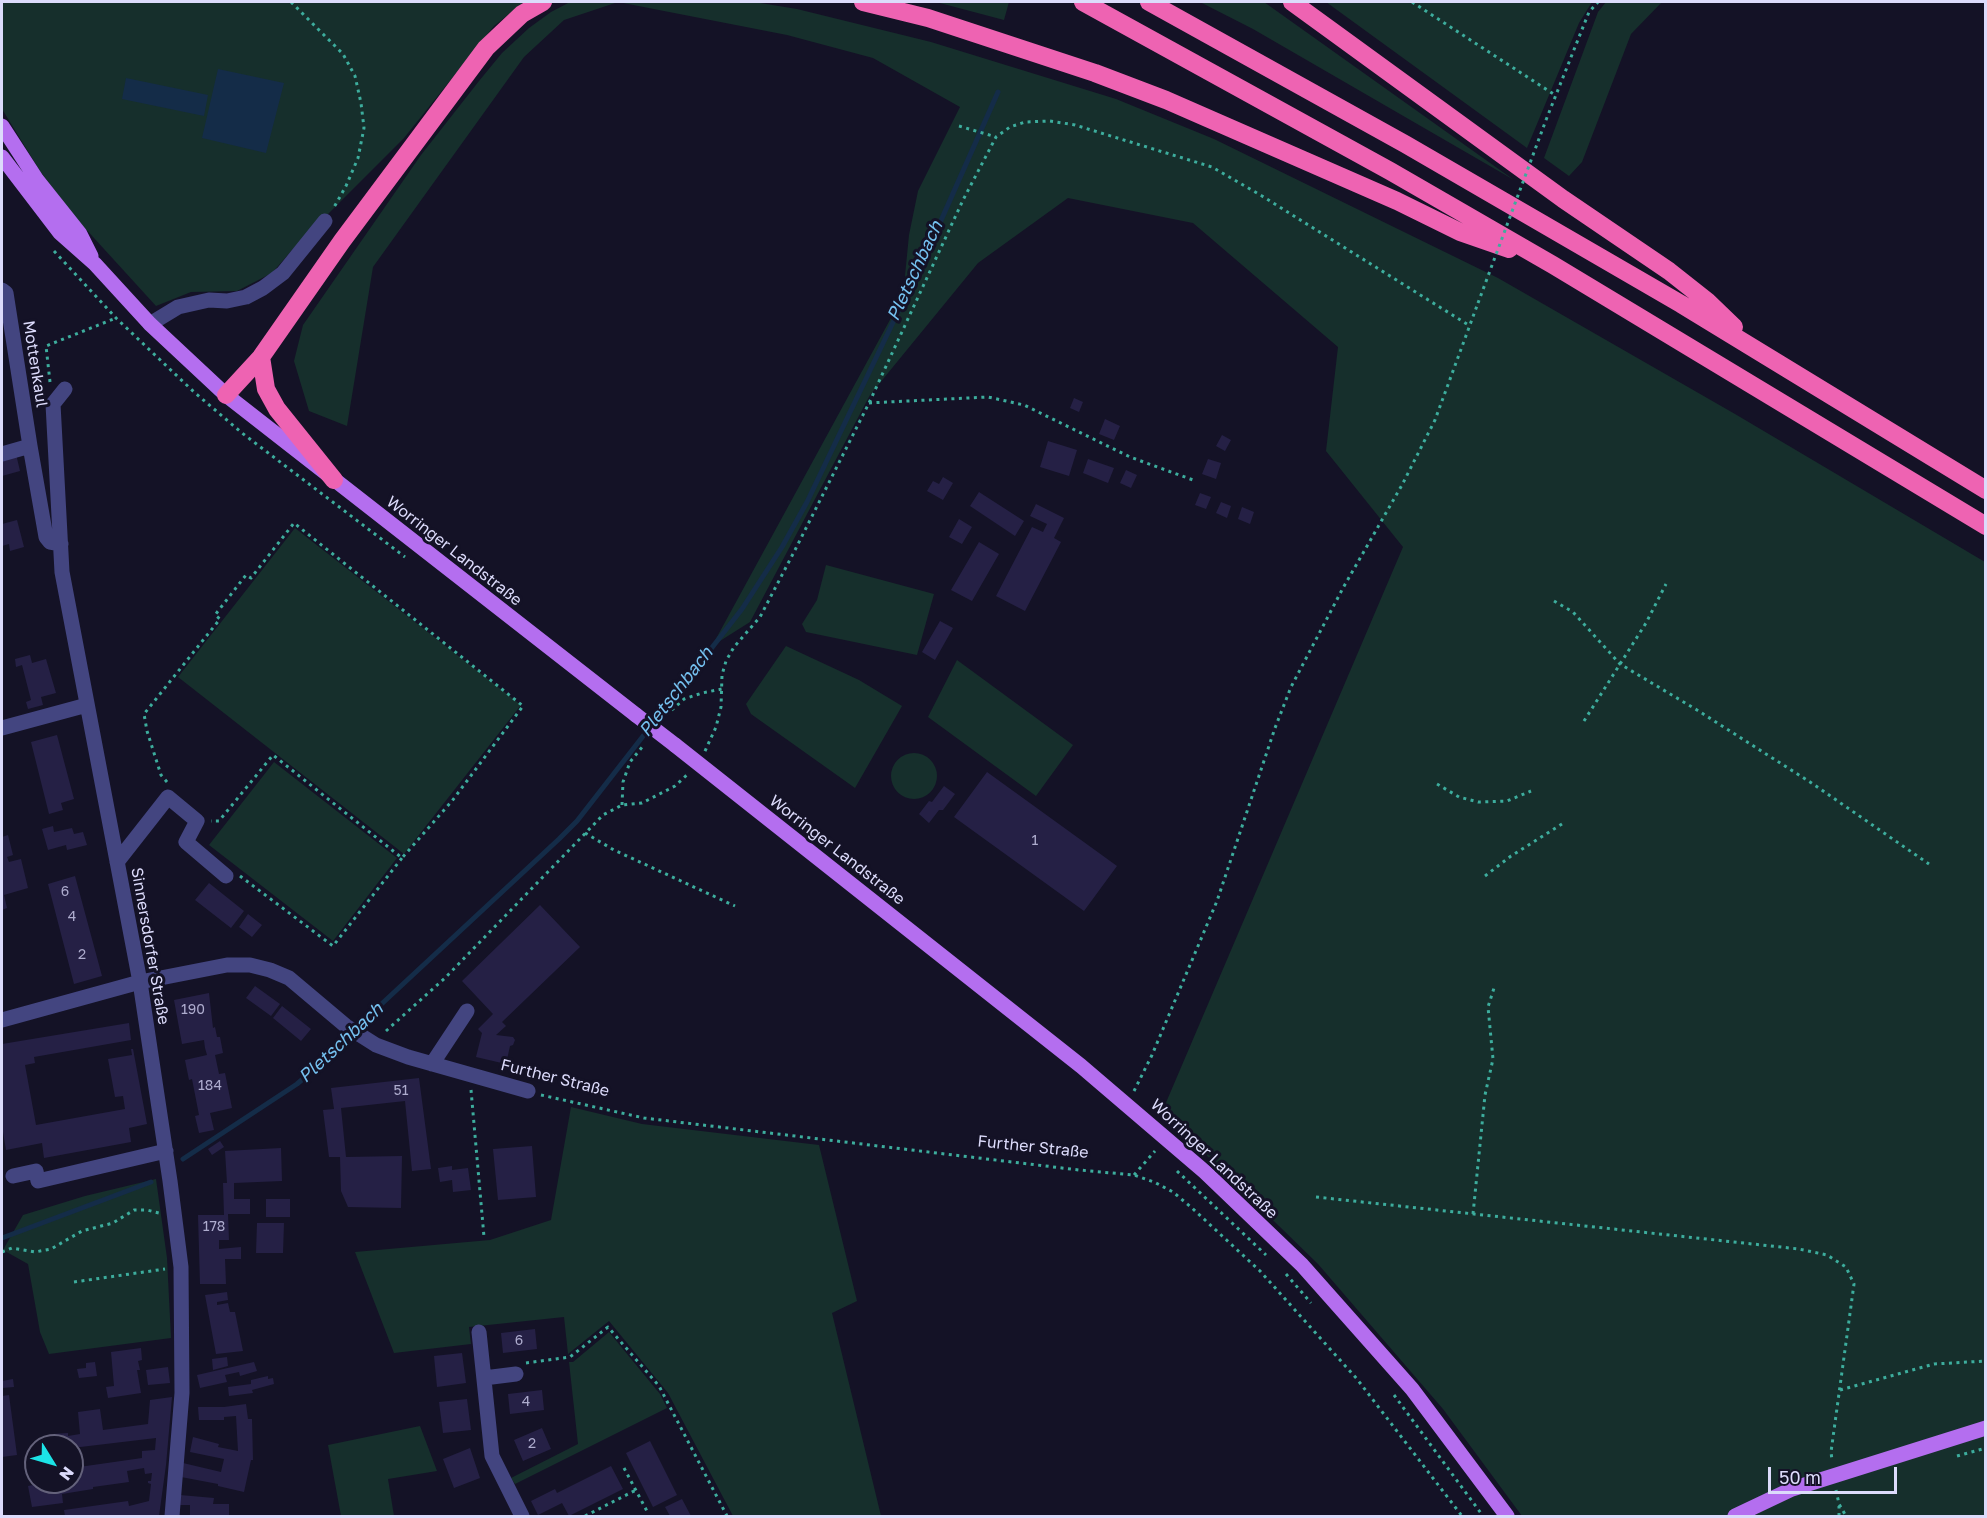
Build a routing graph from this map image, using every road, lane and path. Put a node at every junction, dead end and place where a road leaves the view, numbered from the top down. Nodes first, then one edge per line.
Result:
1 (291, 2) edge
2 (543, 2) edge
3 (863, 2) edge
4 (1083, 2) edge
5 (1149, 2) edge
6 (1292, 2) edge
7 (1412, 2) edge
8 (1598, 2) edge
9 (1556, 95) junction
10 (2, 126) edge
11 (959, 126) dead end
12 (996, 137) junction
13 (2, 157) edge
14 (325, 221) joint
15 (94, 264) junction
16 (1553, 265) junction
17 (2, 290) edge
18 (116, 318) dead end
19 (150, 324) junction
20 (1470, 326) junction
21 (1759, 351) junction
22 (261, 357) junction
23 (65, 389) dead end
24 (226, 395) junction
25 (869, 403) junction
26 (53, 404) junction
27 (30, 446) junction
28 (2, 454) edge
29 (334, 480) junction
30 (1193, 480) dead end
31 (1986, 490) edge
32 (1986, 526) edge
33 (60, 544) junction
34 (1666, 584) dead end
35 (1554, 601) dead end
36 (1620, 664) junction
37 (722, 689) junction
38 (87, 705) junction
39 (666, 715) dead end
40 (1584, 721) dead end
41 (2, 728) edge
42 (643, 746) dead end
43 (697, 762) junction
44 (680, 770) dead end
45 (687, 775) junction
46 (1437, 784) dead end
47 (1531, 791) dead end
48 (168, 797) junction
49 (622, 805) junction
50 (197, 821) junction
51 (1562, 824) dead end
52 (585, 833) junction
53 (402, 858) junction
54 (117, 862) junction
55 (1929, 864) dead end
56 (226, 876) joint
57 (1485, 876) dead end
58 (735, 906) dead end
59 (140, 982) junction
60 (1494, 988) dead end
61 (467, 1011) dead end
62 (2, 1020) edge
63 (370, 1042) junction
64 (432, 1064) junction
65 (469, 1074) junction
66 (528, 1091) joint
67 (1128, 1104) junction
68 (166, 1151) junction
69 (1155, 1151) dead end
70 (1173, 1167) dead end
71 (1134, 1175) junction
72 (13, 1176) dead end
73 (1316, 1197) dead end
74 (1473, 1214) junction
75 (175, 1217) junction
76 (484, 1237) dead end
77 (2, 1252) edge
78 (1268, 1257) dead end
79 (154, 1270) dead end
80 (1286, 1274) dead end
81 (74, 1282) dead end
82 (1316, 1308) dead end
83 (479, 1332) dead end
84 (1986, 1360) edge
85 (516, 1374) joint
86 (484, 1378) junction
87 (1840, 1390) junction
88 (1392, 1393) dead end
89 (1986, 1428) edge
90 (624, 1468) dead end
91 (1834, 1474) junction
92 (636, 1490) junction
93 (1839, 1504) junction
94 (648, 1513) dead end
95 (172, 1516) edge
96 (522, 1516) edge
97 (585, 1516) edge
98 (728, 1516) edge
99 (1462, 1516) edge
100 (1484, 1516) edge
101 (1508, 1516) edge
102 (1735, 1516) edge
103 (1839, 1516) edge
104 (1846, 1516) edge

1 - 14 path
2 - 22 highway
3 - 16 highway
4 - 16 highway
5 - 21 highway
6 - 21 highway
7 - 9 path
8 - 9 path
9 - 20 path, bridge
10 - 15 main road, Worringer Landstraße
11 - 12 path
12 - 20 path
12 - 25 path
13 - 15 main road, Worringer Landstraße
14 - 19 street
15 - 19 main road, Worringer Landstraße
16 - 32 highway
17 - 27 street, Mottenkaul
18 - 26 path
19 - 24 main road, Worringer Landstraße
20 - 67 path
21 - 31 highway
22 - 24 highway
22 - 29 highway
23 - 26 street
24 - 29 main road, Worringer Landstraße
25 - 30 path
25 - 37 path
26 - 33 street, Sinnersdorfer Straße
27 - 28 street
27 - 33 street, Mottenkaul
29 - 43 main road, Worringer Landstraße, bridge
33 - 38 street, Sinnersdorfer Straße
34 - 36 path
35 - 36 path
36 - 40 path
36 - 55 path
37 - 39 path
37 - 43 path
38 - 41 street
38 - 54 street, Sinnersdorfer Straße
42 - 49 path
43 - 45 path
43 - 67 main road, Worringer Landstraße
44 - 45 path
45 - 49 path
46 - 47 path
48 - 50 street
48 - 53 path
48 - 54 street
49 - 52 path
50 - 53 path
50 - 56 street
51 - 57 path
52 - 58 path
52 - 63 path
53 - 56 path
54 - 59 street, Sinnersdorfer Straße
59 - 62 street, Further Straße
59 - 63 street, Further Straße
59 - 68 street, Sinnersdorfer Straße
60 - 74 path
61 - 64 street
63 - 64 street, Further Straße
64 - 65 street, Further Straße
65 - 66 street, Further Straße
65 - 76 path
66 - 71 path, Further Straße
67 - 101 main road, Worringer Landstraße
68 - 72 street
68 - 75 street, Sinnersdorfer Straße
69 - 71 path
70 - 78 path
71 - 99 path, Further Straße
73 - 74 path
74 - 87 path
75 - 77 path
75 - 95 street, Sinnersdorfer Straße
79 - 81 path
80 - 82 path
83 - 86 street
84 - 87 path
85 - 86 street
85 - 98 path
86 - 96 street
87 - 91 path
88 - 100 path
89 - 91 main road
90 - 92 path
91 - 93 path
91 - 102 main road
92 - 94 path
92 - 97 path
93 - 103 path
93 - 104 path

